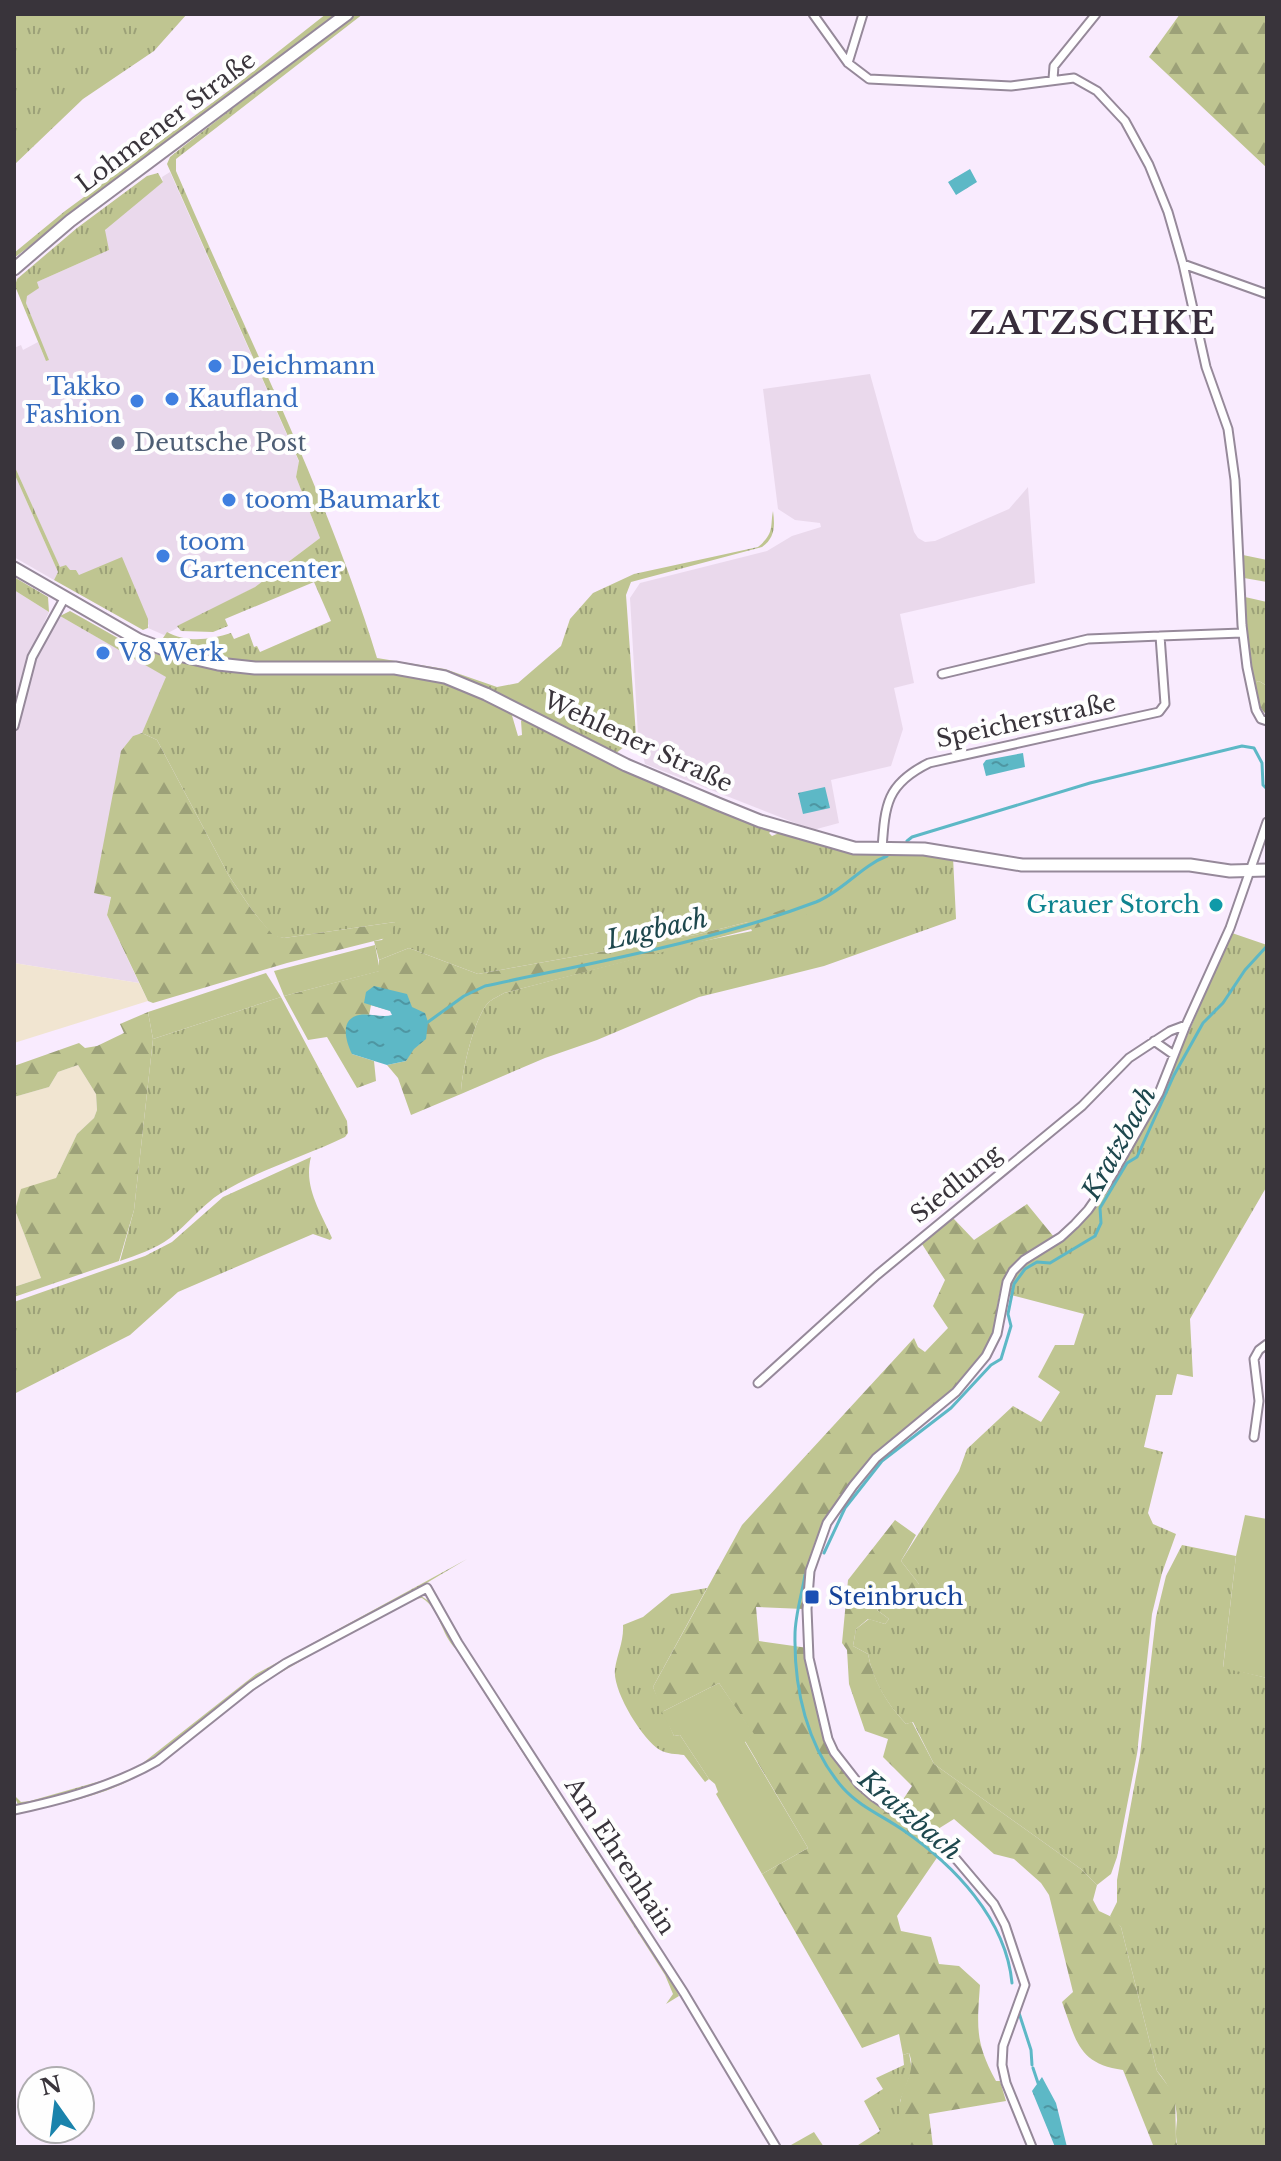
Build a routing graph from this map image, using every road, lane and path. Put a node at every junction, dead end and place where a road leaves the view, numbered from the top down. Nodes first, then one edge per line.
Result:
1 (347, 14) edge
2 (813, 14) edge
3 (863, 14) edge
4 (1096, 14) edge
5 (848, 63) junction
6 (1053, 79) junction
7 (1183, 264) junction
8 (14, 269) edge
9 (1267, 294) edge
10 (14, 568) edge
11 (64, 599) junction
12 (1242, 633) junction
13 (1160, 636) junction
14 (942, 674) dead end
15 (1267, 721) edge
16 (14, 726) edge
17 (1267, 822) edge
18 (882, 849) junction
19 (1251, 870) junction
20 (1267, 870) edge
21 (1186, 1025) junction
22 (1154, 1041) junction
23 (1174, 1055) junction
24 (1267, 1344) edge
25 (758, 1383) dead end
26 (1254, 1437) dead end
27 (14, 1810) edge
28 (776, 2147) edge
29 (1032, 2147) edge

1 - 8 street, Lohmener Straße
2 - 5 street
3 - 5 street
4 - 6 street
5 - 6 street
6 - 7 street
7 - 9 street
7 - 12 street
10 - 11 street, Wehlener Straße
11 - 16 street
11 - 18 street, Wehlener Straße
12 - 13 street
12 - 15 street
13 - 14 street
13 - 18 street, Speicherstraße
17 - 19 street
18 - 19 street, Wehlener Straße
19 - 20 street, Wehlener Straße
19 - 21 street
21 - 22 street, Siedlung
21 - 23 street
22 - 23 street
22 - 25 street, Siedlung
23 - 29 street
24 - 26 street
27 - 28 street, Am Ehrenhain

